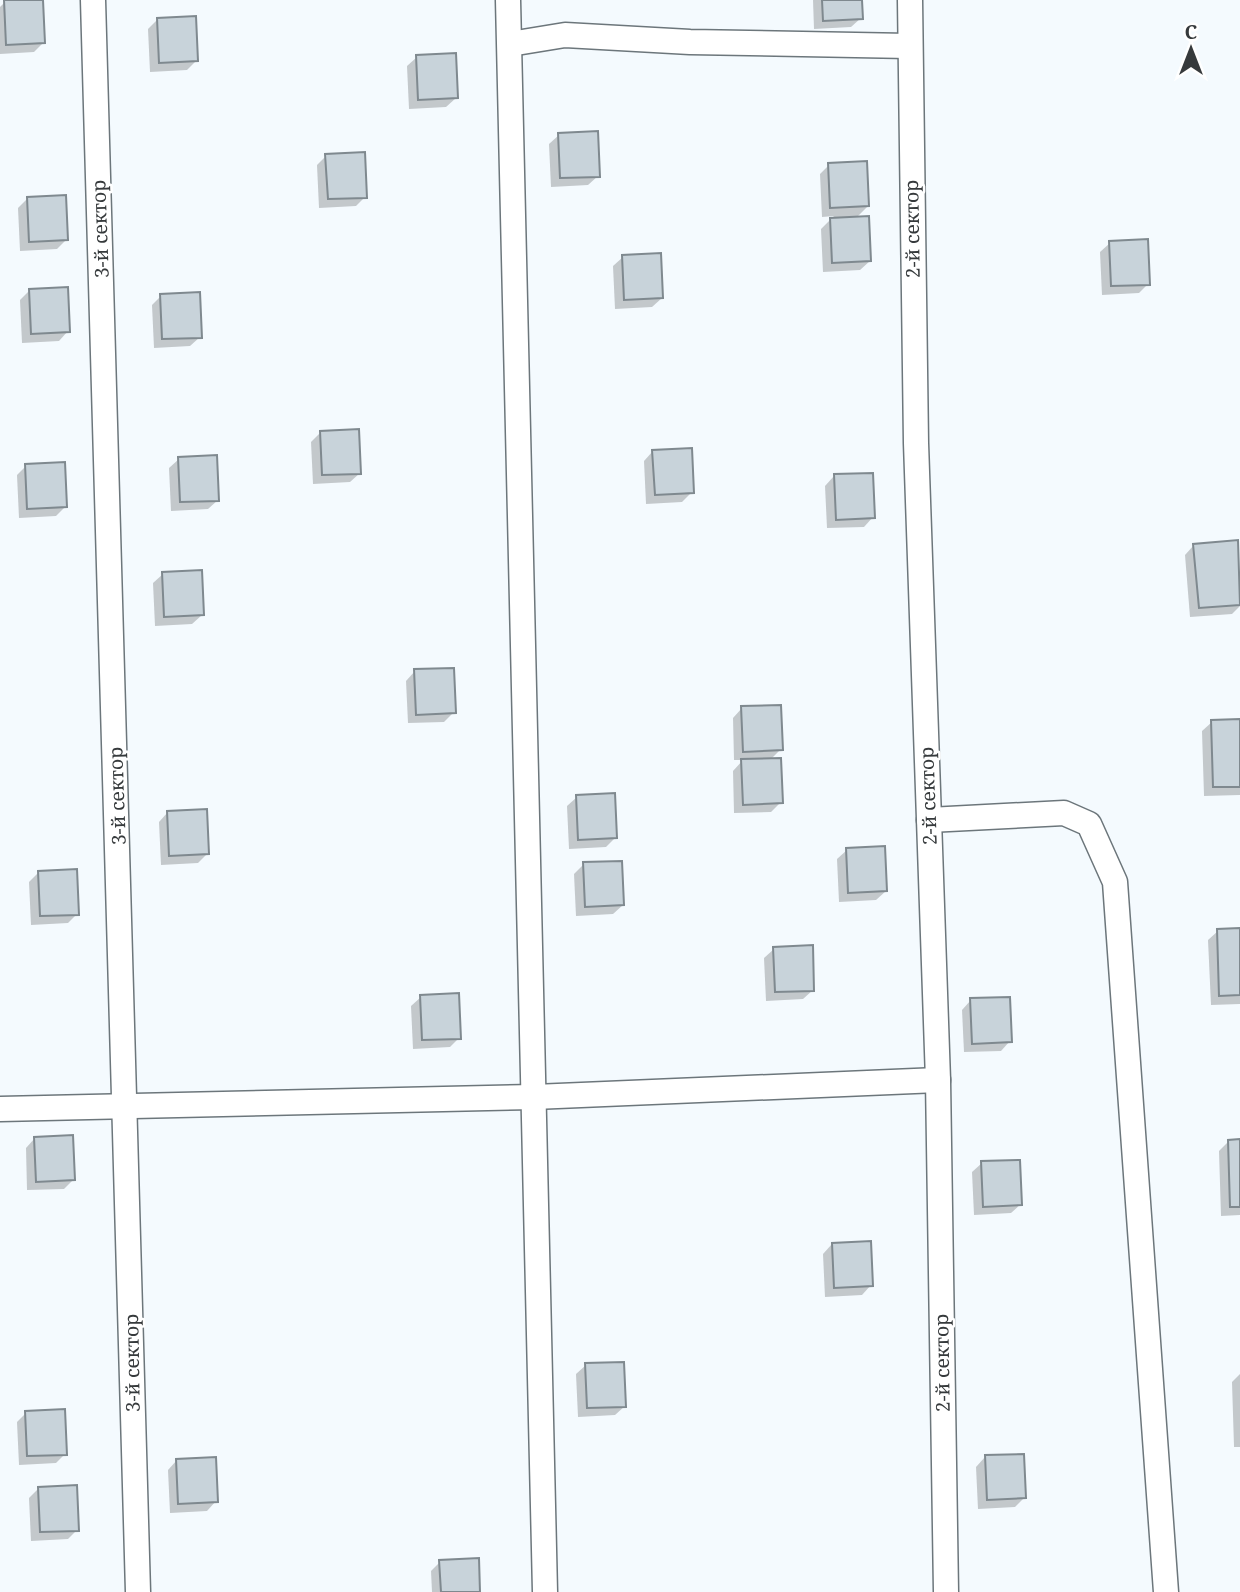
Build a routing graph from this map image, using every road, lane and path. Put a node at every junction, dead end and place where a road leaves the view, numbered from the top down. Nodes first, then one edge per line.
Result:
1 (93, 0) edge
2 (508, 0) edge
3 (910, 0) edge
4 (510, 44) junction
5 (909, 46) junction
6 (929, 820) junction
7 (938, 1080) junction
8 (534, 1097) junction
9 (126, 1107) junction
10 (0, 1109) edge
11 (138, 1592) edge
12 (545, 1592) edge
13 (946, 1592) edge
14 (1166, 1592) edge

1 - 9 street, 3-й сектор
2 - 4 street
3 - 5 street, 2-й сектор
4 - 5 street
4 - 8 street
5 - 6 street, 2-й сектор
6 - 7 street, 2-й сектор
6 - 14 street
7 - 8 street
7 - 13 street, 2-й сектор
8 - 9 street
8 - 12 street
9 - 10 street
9 - 11 street, 3-й сектор

